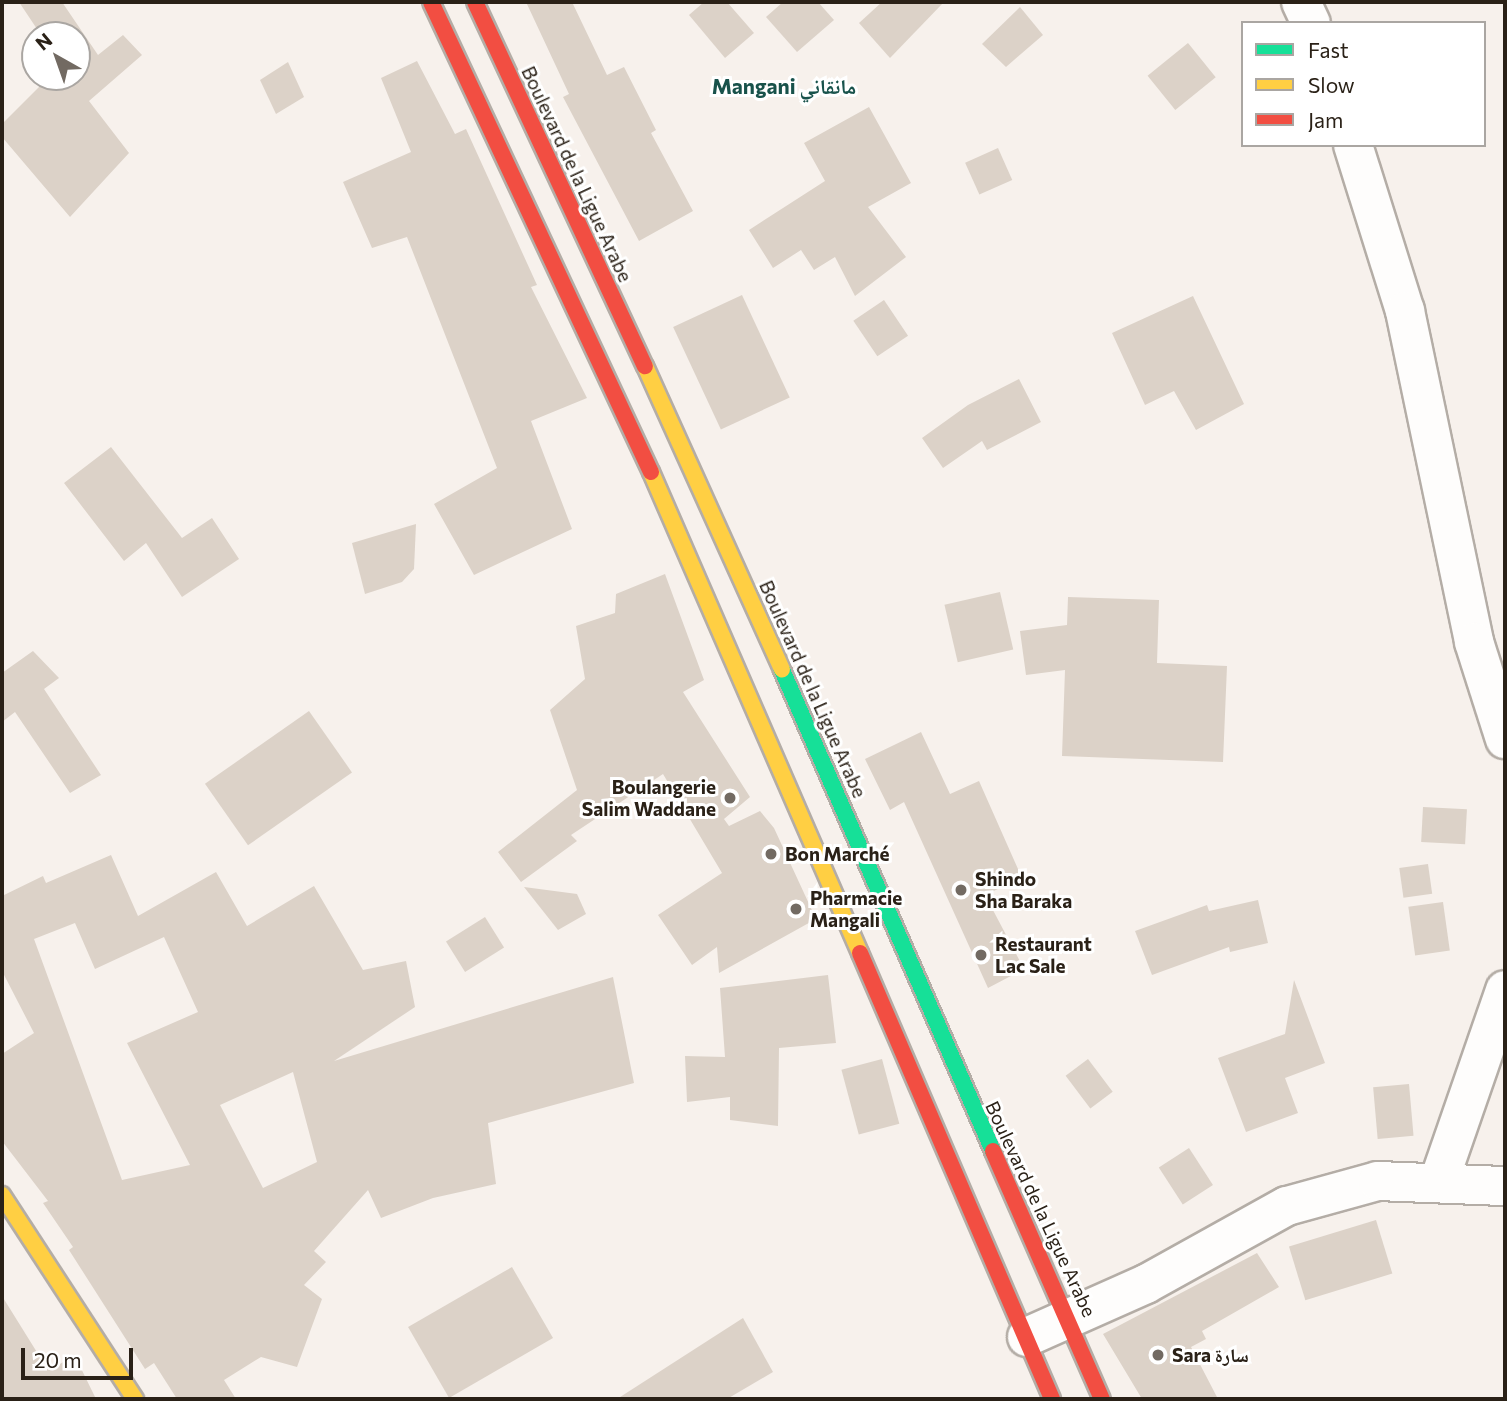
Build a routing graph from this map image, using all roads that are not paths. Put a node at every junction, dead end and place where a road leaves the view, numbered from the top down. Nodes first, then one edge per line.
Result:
1 (431, 2) edge
2 (475, 2) edge
3 (1301, 2) edge
4 (1310, 21) edge
5 (1354, 147) edge
6 (542, 194) junction
7 (713, 516) junction
8 (679, 531) junction
9 (1503, 725) edge
10 (876, 932) junction
11 (1505, 990) edge
12 (1440, 1181) junction
13 (1505, 1186) edge
14 (2, 1195) edge
15 (1068, 1318) junction
16 (1027, 1337) junction
17 (135, 1399) edge
18 (1052, 1399) edge
19 (1102, 1399) edge

1 - 6 main road, Boulevard de la Ligue Arabe
2 - 6 main road, Boulevard de la Ligue Arabe
3 - 4 street
5 - 9 street
6 - 7 main road, Boulevard de la Ligue Arabe
6 - 8 main road, Boulevard de la Ligue Arabe
7 - 8 main road
7 - 10 main road, Boulevard de la Ligue Arabe
8 - 10 main road, Boulevard de la Ligue Arabe
10 - 15 main road, Boulevard de la Ligue Arabe
10 - 16 main road, Boulevard de la Ligue Arabe
11 - 12 street
12 - 13 street
12 - 15 street
14 - 17 main road
15 - 16 street
15 - 19 main road, Boulevard de la Ligue Arabe
16 - 18 main road, Boulevard de la Ligue Arabe

